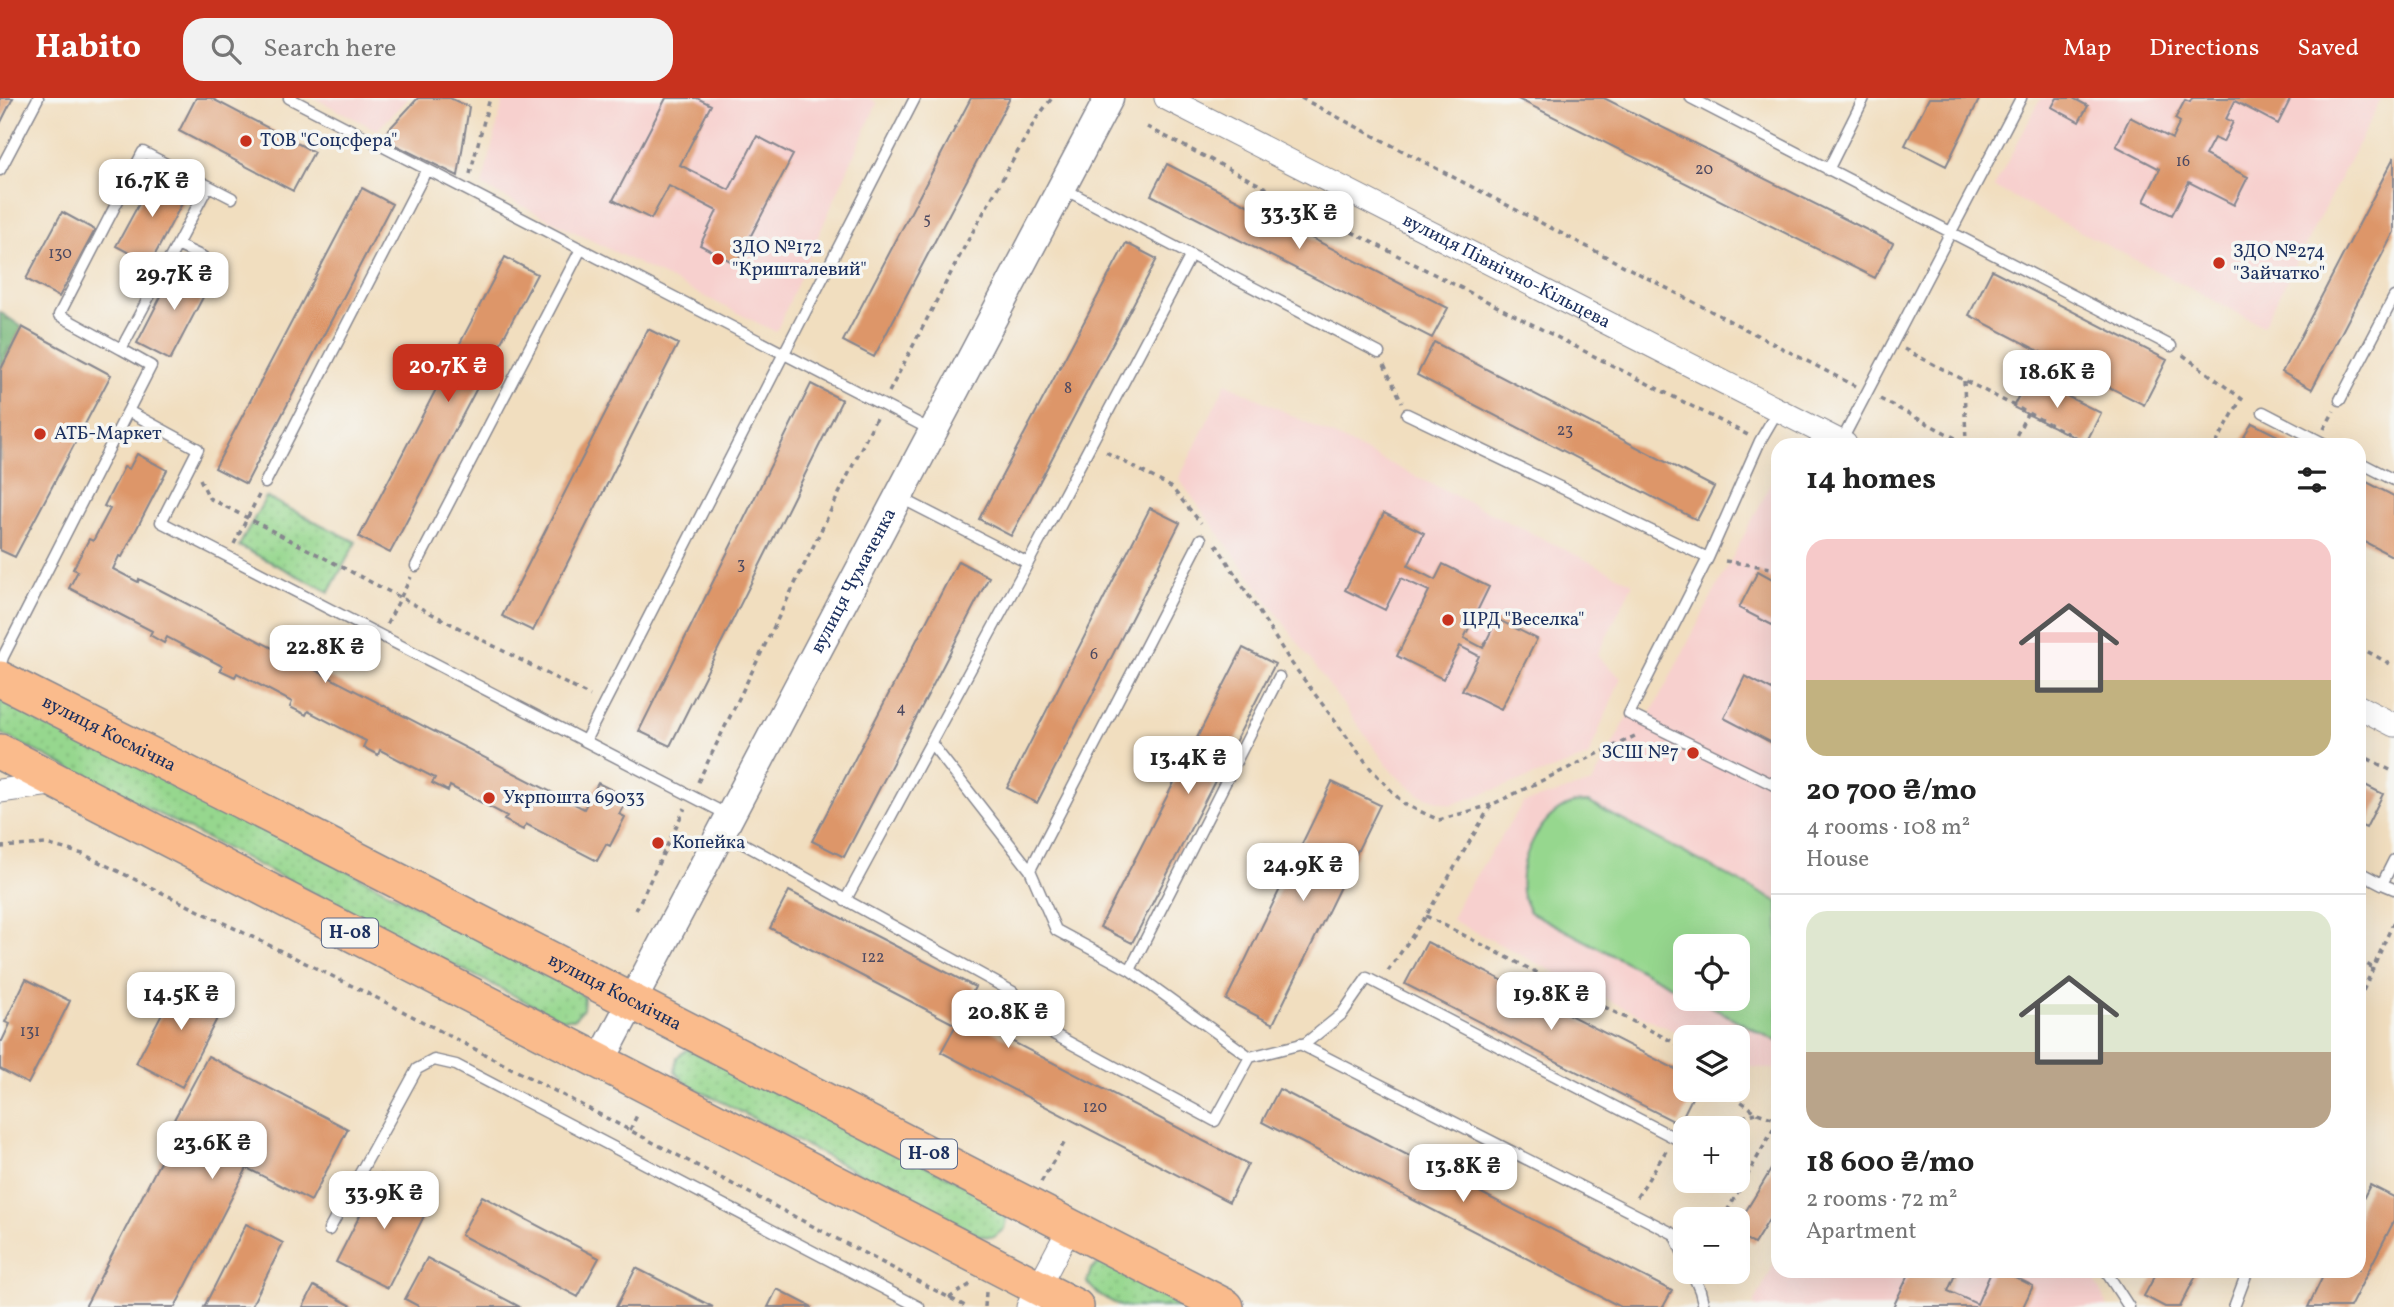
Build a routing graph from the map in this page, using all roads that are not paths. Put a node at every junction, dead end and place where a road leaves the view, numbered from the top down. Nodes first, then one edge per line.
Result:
1 (38, 98) edge
2 (289, 98) edge
3 (915, 98) edge
4 (1109, 98) edge
5 (1166, 98) edge
6 (1691, 98) edge
7 (1864, 98) edge
8 (2021, 98) edge
9 (427, 169) junction
10 (0, 170) edge
11 (1828, 170) junction
12 (208, 186) junction
13 (1062, 188) junction
14 (232, 198) dead end
15 (1950, 234) junction
16 (177, 245) junction
17 (580, 249) junction
18 (1191, 255) junction
19 (203, 257) dead end
20 (2394, 297) edge
21 (2171, 346) road end
22 (121, 349) junction
23 (1379, 353) road end
24 (783, 354) junction
25 (2340, 400) road end
26 (1778, 410) junction
27 (128, 411) junction
28 (2263, 412) road end
29 (1407, 414) road end
30 (933, 431) junction
31 (1833, 438) edge
32 (1845, 438) edge
33 (2312, 438) edge
34 (2366, 466) edge
35 (2394, 480) edge
36 (265, 484) road end
37 (898, 497) junction
38 (1205, 536) road end
39 (1708, 558) junction
40 (1028, 563) junction
41 (416, 566) road end
42 (0, 667) edge
43 (1279, 677) dead end
44 (0, 679) edge
45 (2366, 710) edge
46 (2394, 724) edge
47 (585, 741) junction
48 (931, 743) junction
49 (0, 752) edge
50 (57, 783) junction
51 (1771, 784) edge
52 (0, 791) edge
53 (726, 824) junction
54 (2394, 860) edge
55 (1030, 870) junction
56 (2366, 876) edge
57 (2382, 884) junction
58 (2394, 890) edge
59 (845, 901) junction
60 (1130, 970) junction
61 (632, 1001) junction
62 (1300, 1044) junction
63 (1250, 1057) junction
64 (600, 1062) junction
65 (1673, 1137) edge
66 (1070, 1227) junction
67 (328, 1230) dead end
68 (1673, 1234) edge
69 (2110, 1278) edge
70 (2245, 1278) edge
71 (1696, 1284) edge
72 (1033, 1297) edge
73 (919, 1307) edge
74 (1076, 1307) edge
75 (1227, 1307) edge
76 (1704, 1307) edge
77 (2129, 1307) edge
78 (2234, 1307) edge

1 - 10 lane
2 - 9 lane
3 - 24 lane
4 - 13 street, вулиця Чумаченка
5 - 26 street, вулиця Північно-Кільцева
6 - 11 lane
7 - 11 lane
8 - 15 lane
9 - 17 lane
9 - 36 lane
11 - 15 lane
12 - 14 lane
12 - 16 lane
12 - 22 lane
13 - 18 lane
13 - 30 street, вулиця Чумаченка
15 - 21 lane
15 - 32 lane
16 - 19 lane
16 - 22 lane
17 - 24 lane
17 - 41 lane
18 - 23 lane
18 - 40 lane
20 - 25 lane
22 - 27 lane
24 - 30 lane
24 - 47 lane
26 - 31 street, вулиця Північно-Кільцева
26 - 39 lane
27 - 42 lane
27 - 47 lane
28 - 33 lane
29 - 39 lane
30 - 37 street, вулиця Чумаченка
34 - 35 lane
37 - 40 lane
37 - 53 street, вулиця Чумаченка
38 - 55 lane
39 - 51 lane
40 - 48 lane
43 - 60 lane
44 - 61 main road, вулиця Космічна / Н-08
45 - 46 street
47 - 53 lane
48 - 55 lane
48 - 59 lane
49 - 50 main road, Н-08
50 - 52 street
50 - 64 main road, Н-08
53 - 59 lane
53 - 61 street, вулиця Чумаченка
54 - 57 lane
55 - 60 lane
56 - 57 lane
57 - 58 lane
59 - 63 lane
60 - 63 lane
61 - 64 street, вулиця Чумаченка
61 - 66 main road, вулиця Космічна / Н-08
62 - 63 lane
62 - 65 lane
62 - 68 lane
64 - 72 main road, Н-08
66 - 72 street
66 - 75 main road, вулиця Космічна / Н-08
67 - 73 lane
69 - 77 lane
70 - 78 lane
71 - 76 lane
72 - 74 main road, Н-08

